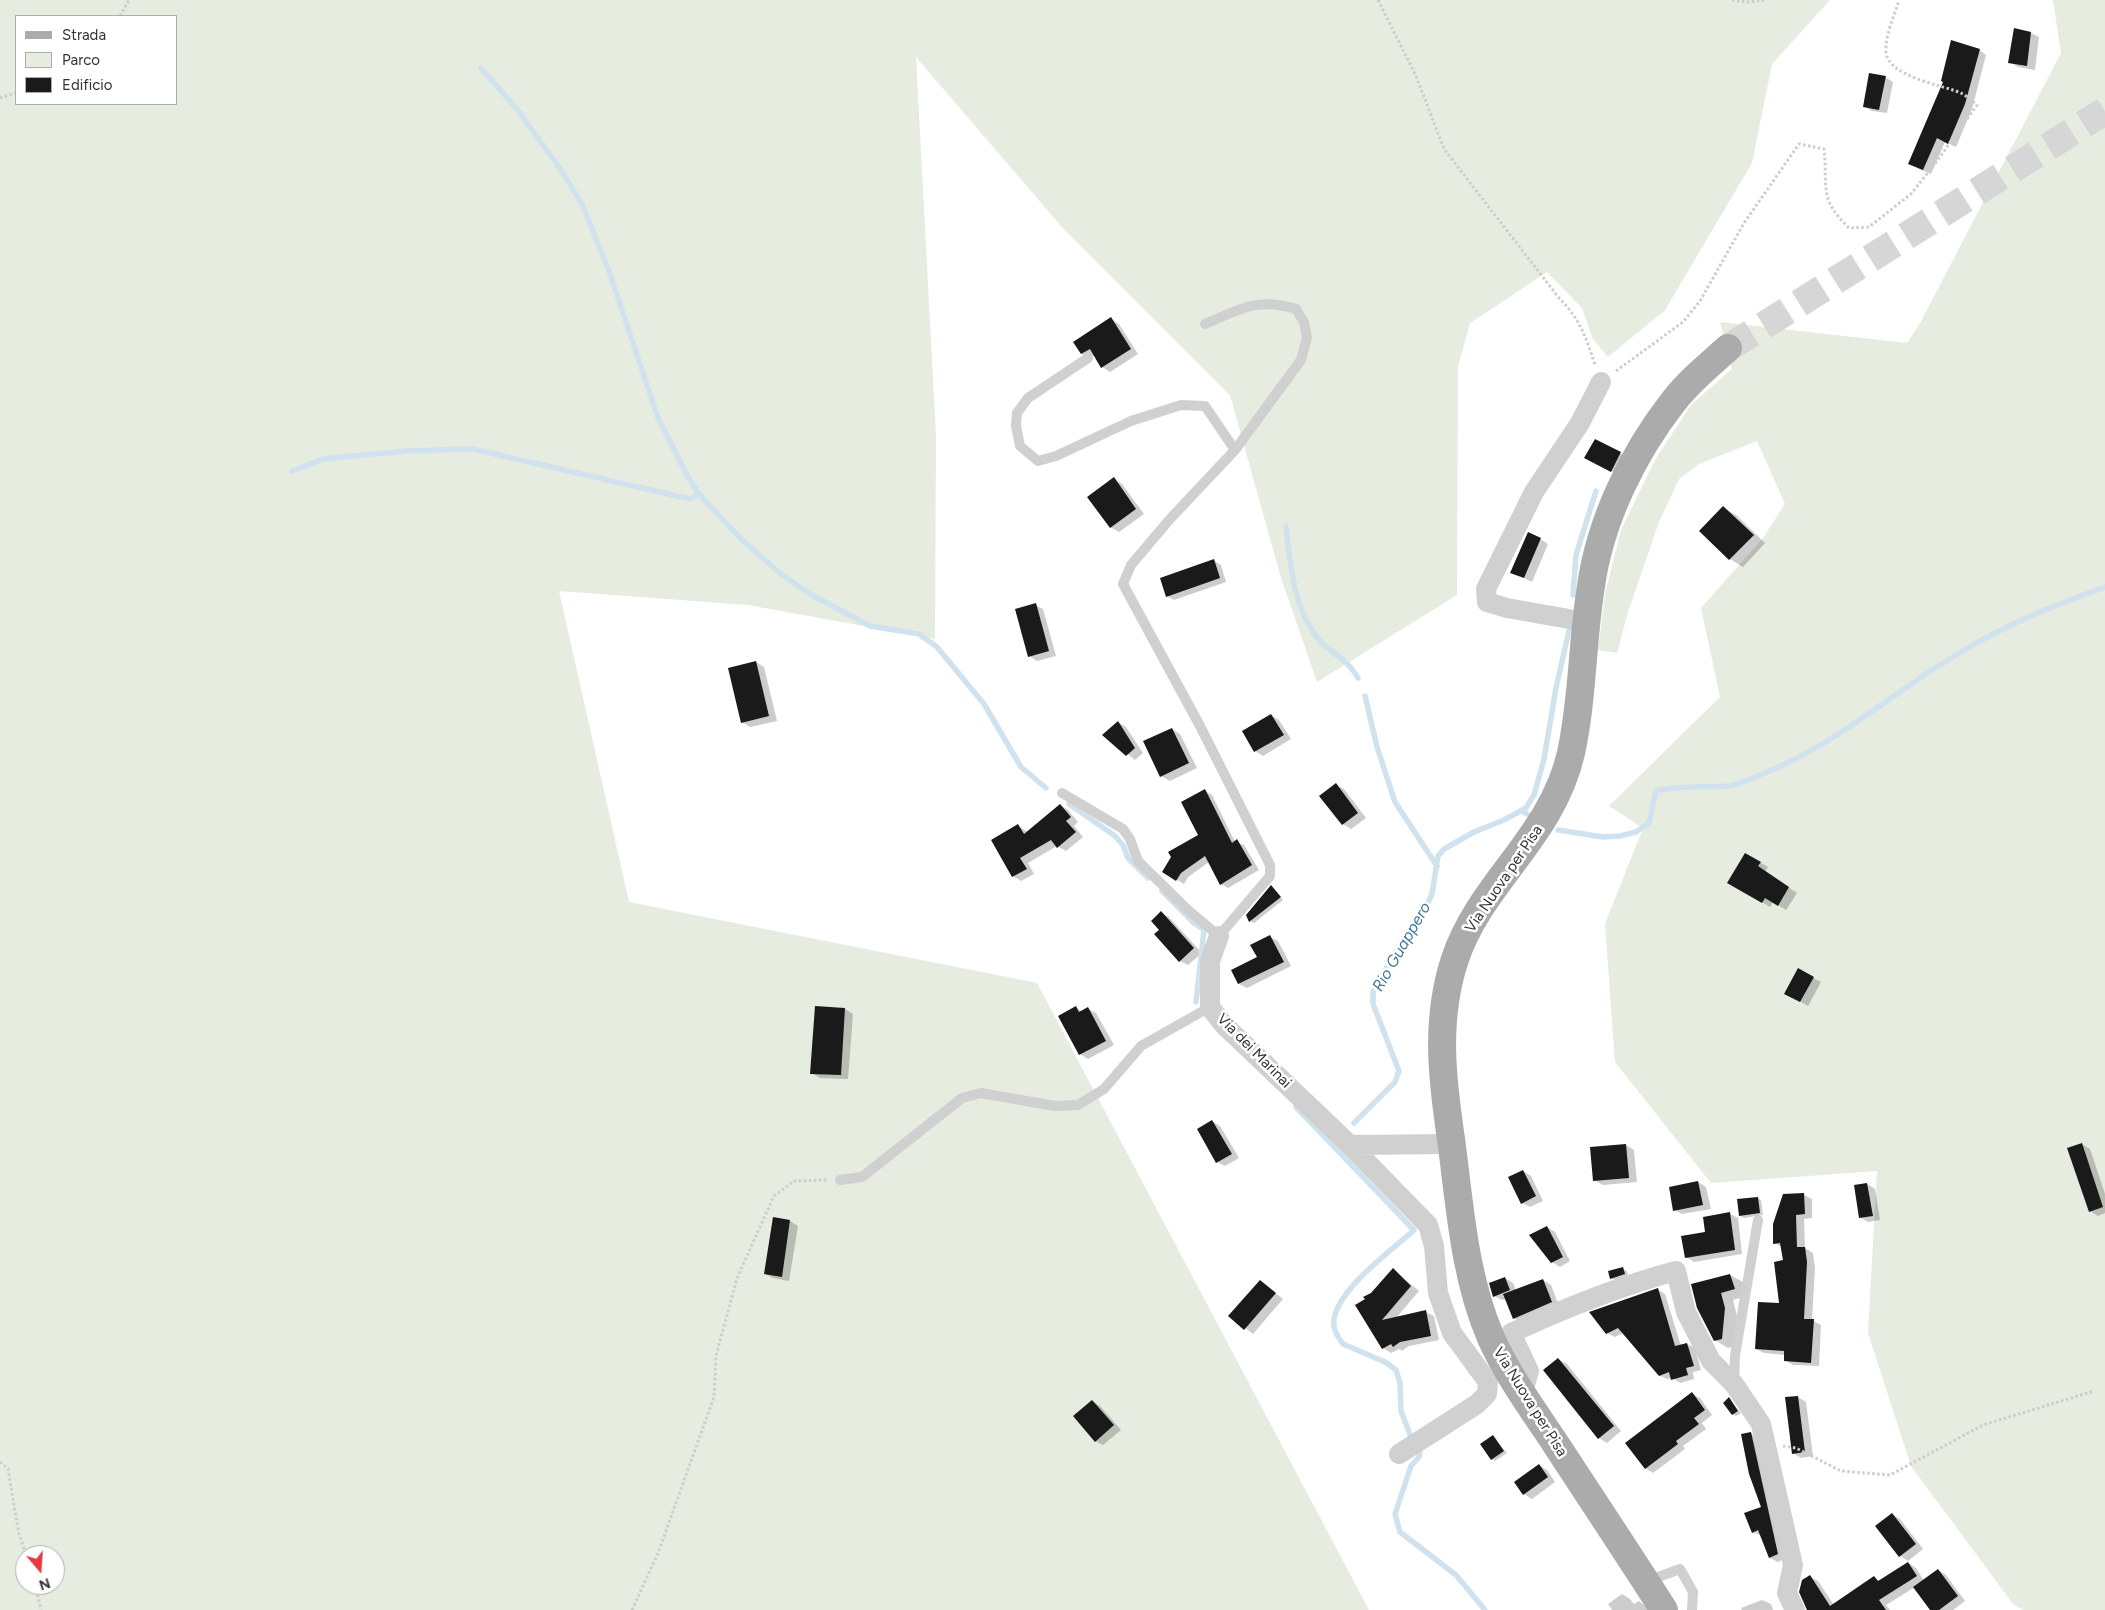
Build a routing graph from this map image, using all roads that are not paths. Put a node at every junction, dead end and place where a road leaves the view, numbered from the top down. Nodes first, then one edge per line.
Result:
1 (1205, 324) dead end
2 (1728, 348) tunnel mouth
3 (1088, 358) dead end
4 (1601, 382) road end
5 (1235, 450) junction
6 (1586, 622) junction
7 (1062, 793) dead end
8 (1220, 936) junction
9 (1210, 1007) junction
10 (1452, 1144) junction
11 (1350, 1145) junction
12 (840, 1180) road end
13 (1758, 1220) dead end
14 (1734, 1384) junction
15 (1522, 1394) junction
16 (1399, 1454) dead end
17 (1646, 1582) junction
18 (1664, 1610) edge
19 (1692, 1610) edge
20 (1795, 1610) edge

1 - 5 lane
2 - 6 main road, Via Nuova per Pisa
3 - 5 lane
4 - 6 street
5 - 8 lane
6 - 10 main road, Via Nuova per Pisa
7 - 8 lane
8 - 9 street, Via dei Marinai
9 - 11 street, Via dei Marinai
9 - 12 lane
10 - 11 street
10 - 15 main road, Via Nuova per Pisa
11 - 16 street, Via dei Marinai
13 - 14 lane
14 - 15 street
14 - 20 street
15 - 17 main road, Via Nuova per Pisa
17 - 18 main road, Via Nuova per Pisa
17 - 19 lane

